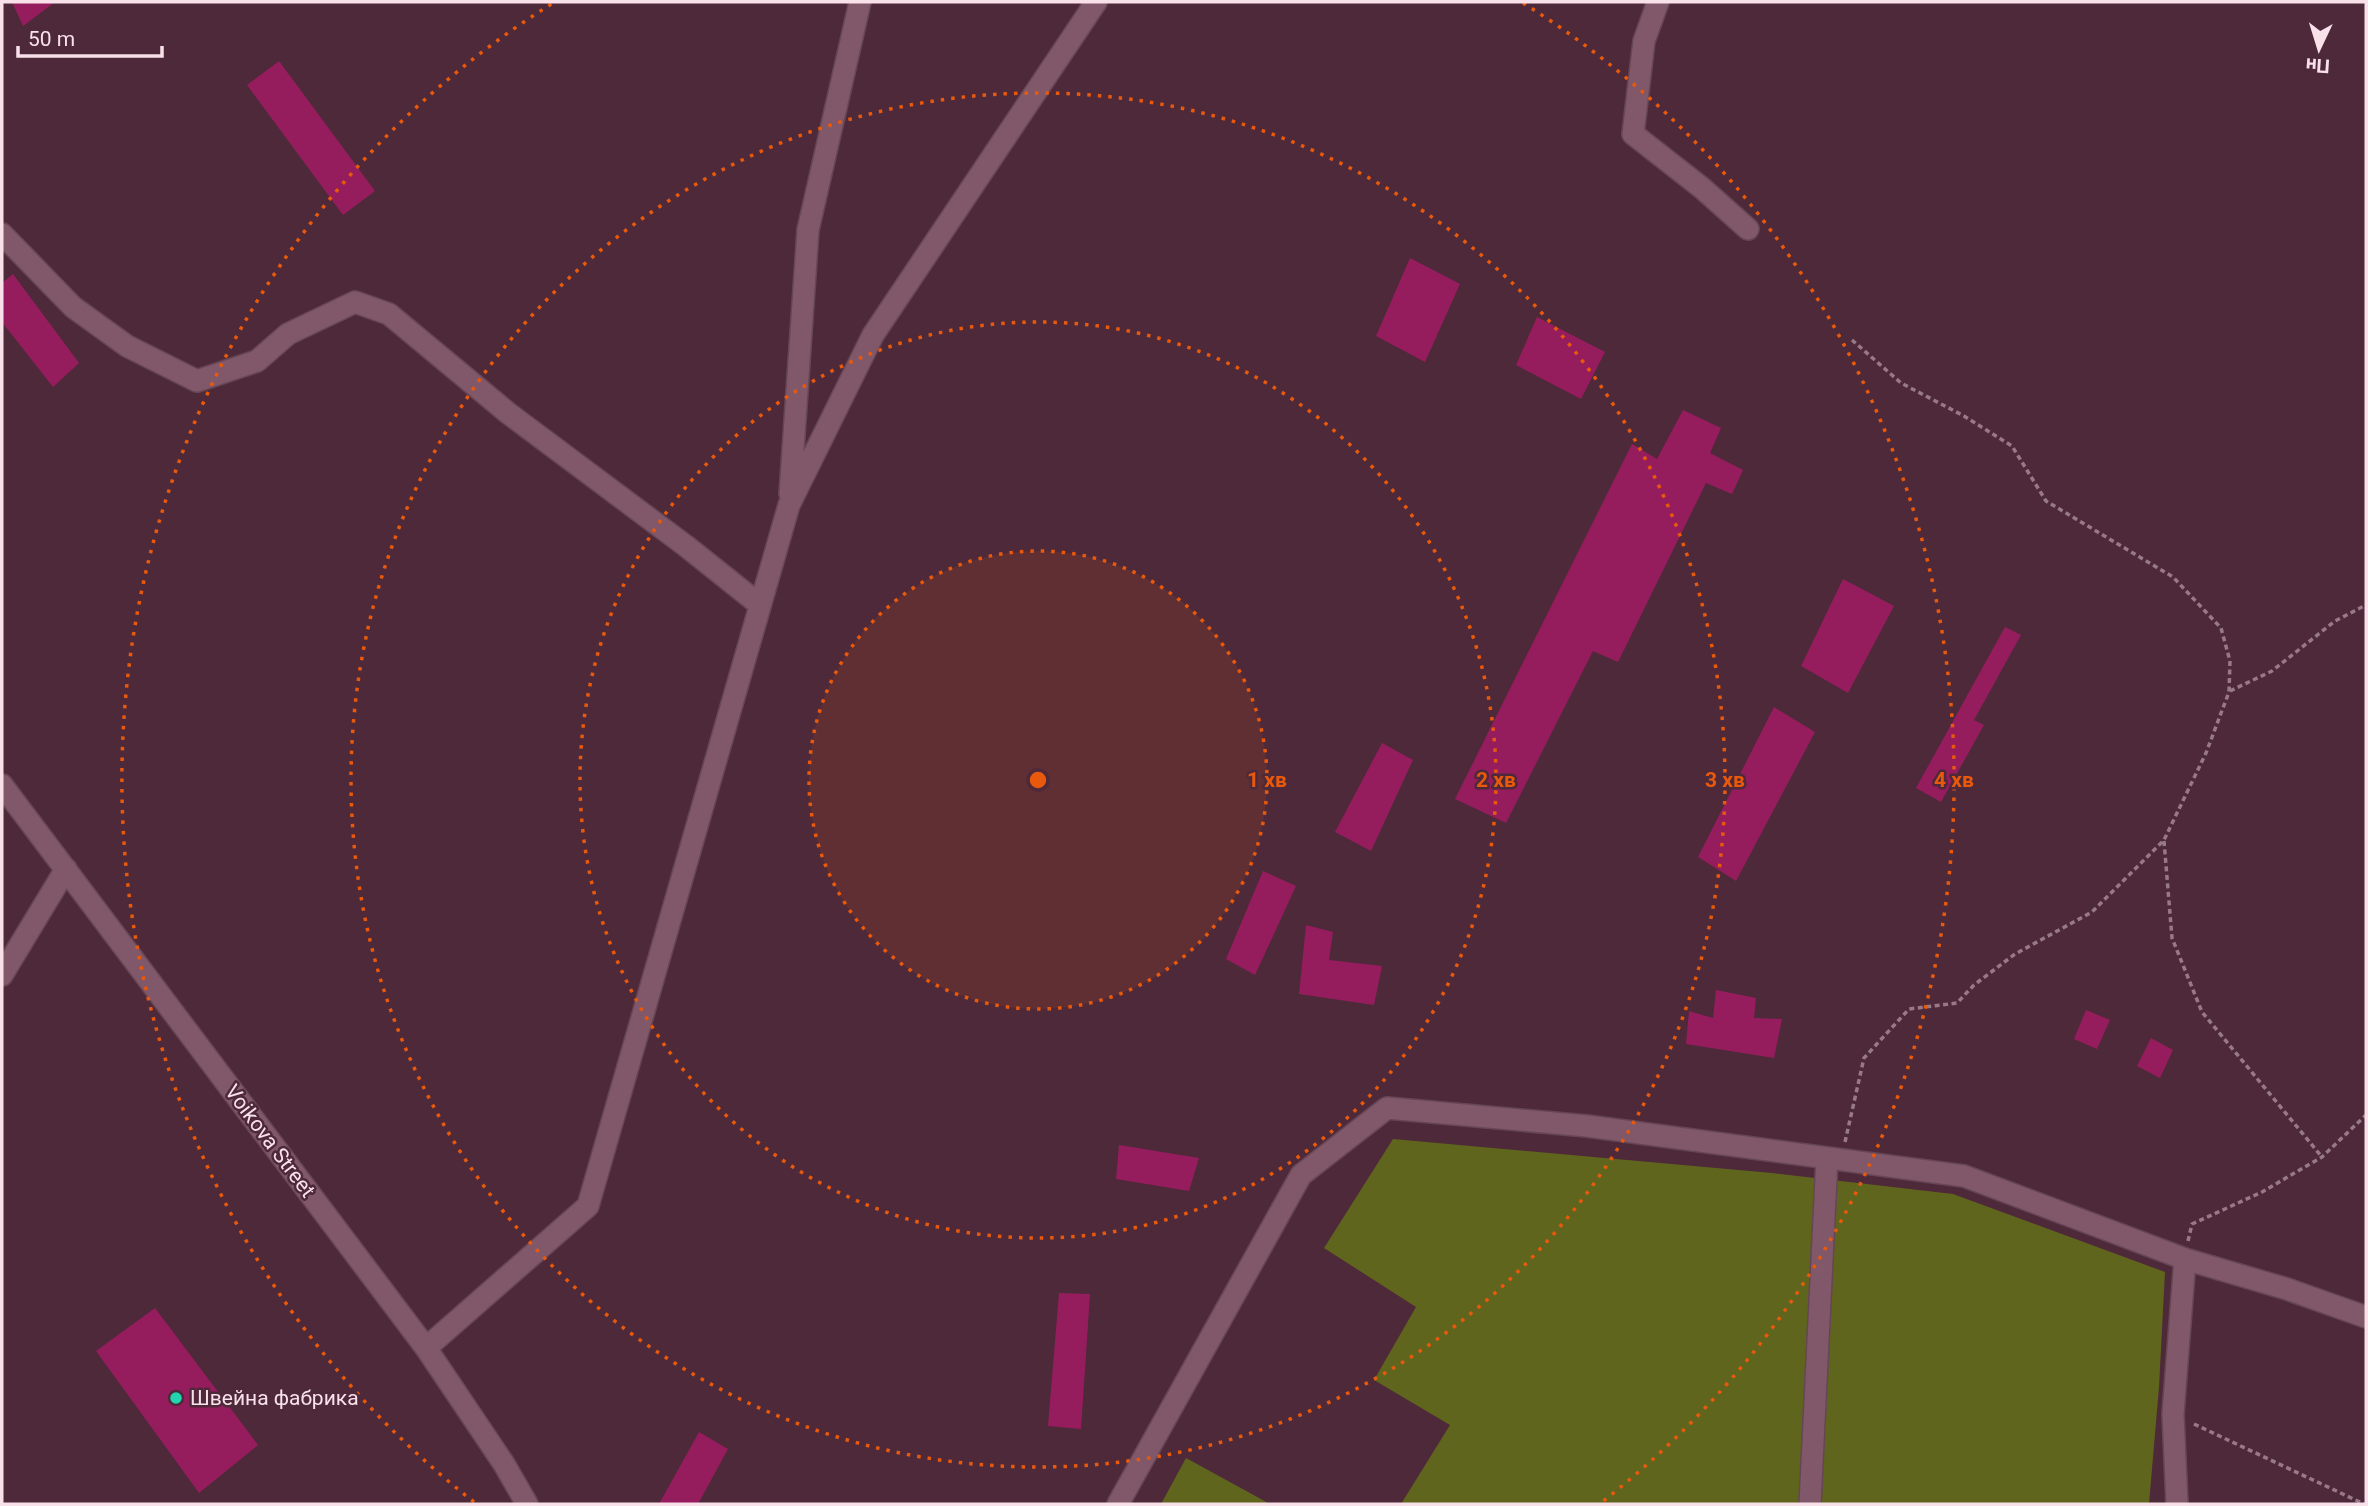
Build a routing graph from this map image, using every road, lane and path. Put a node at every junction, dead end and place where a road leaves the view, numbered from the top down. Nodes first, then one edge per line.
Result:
1 (860, 2) edge
2 (1096, 2) edge
3 (1658, 2) edge
4 (1748, 229) dead end
5 (2, 234) edge
6 (1852, 340) dead end
7 (789, 505) junction
8 (760, 605) junction
9 (2366, 605) edge
10 (2229, 692) junction
11 (2, 785) edge
12 (2164, 840) junction
13 (66, 869) junction
14 (2, 975) edge
15 (2366, 1115) edge
16 (2322, 1157) junction
17 (1834, 1159) junction
18 (2185, 1259) junction
19 (2366, 1317) edge
20 (426, 1348) junction
21 (2173, 1414) junction
22 (527, 1504) edge
23 (1118, 1504) edge
24 (1810, 1504) edge
25 (2177, 1504) edge
26 (2364, 1504) edge

1 - 7 street
2 - 7 street
3 - 4 street
5 - 8 street
6 - 10 path
7 - 8 street
8 - 20 street
9 - 10 path
10 - 12 path
11 - 13 street, Voikova Street
12 - 16 path
12 - 17 path
13 - 14 street
13 - 20 street, Voikova Street
15 - 16 path
16 - 18 path
17 - 18 street
17 - 23 street
17 - 24 street
18 - 19 street
18 - 21 street
20 - 22 street, Voikova Street
21 - 25 street
21 - 26 path

